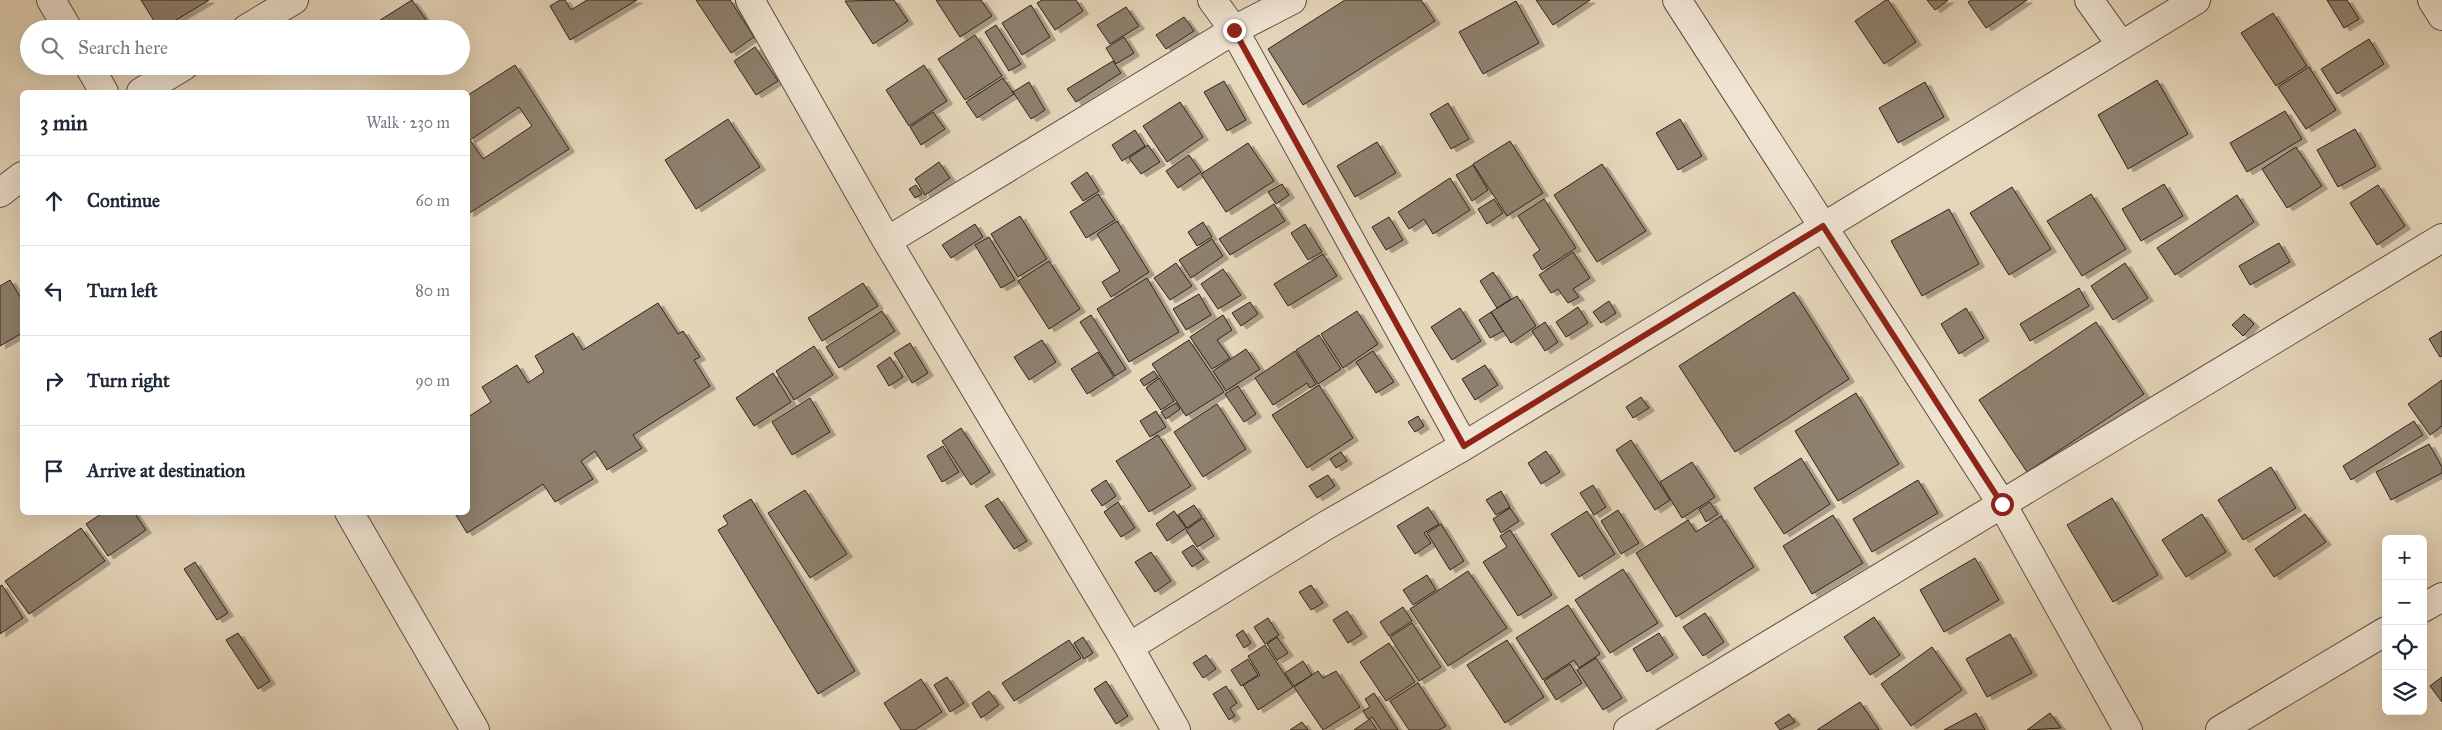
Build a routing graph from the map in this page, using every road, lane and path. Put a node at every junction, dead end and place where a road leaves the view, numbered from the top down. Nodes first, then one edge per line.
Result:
1 (51, 0) edge
2 (294, 0) edge
3 (750, 0) edge
4 (1212, 0) edge
5 (1292, 0) edge
6 (1677, 0) edge
7 (2089, 0) edge
8 (2196, 0) edge
9 (2432, 0) edge
10 (2442, 16) edge
11 (63, 20) edge
12 (261, 20) edge
13 (1234, 30) junction
14 (2121, 45) junction
15 (94, 75) edge
16 (169, 75) edge
17 (103, 90) edge
18 (144, 90) edge
19 (20, 178) edge
20 (0, 193) edge
21 (1823, 226) junction
22 (2442, 238) edge
23 (887, 241) junction
24 (1464, 446) junction
25 (2002, 504) junction
26 (351, 515) edge
27 (2442, 597) edge
28 (2427, 606) edge
29 (2382, 633) edge
30 (1129, 647) junction
31 (475, 730) edge
32 (1176, 730) edge
33 (1628, 730) edge
34 (2128, 730) edge
35 (2220, 730) edge

1 - 11 street
2 - 12 street
3 - 23 street
4 - 13 street
5 - 13 street
6 - 21 street
7 - 14 street
8 - 14 street
9 - 10 street
13 - 23 street
13 - 24 street
14 - 21 street
15 - 17 street
16 - 18 street
19 - 20 street
21 - 24 street
21 - 25 street
22 - 25 street
23 - 30 street
24 - 30 street
25 - 33 street
25 - 34 street
26 - 31 street
27 - 28 street
29 - 35 street
30 - 32 street

